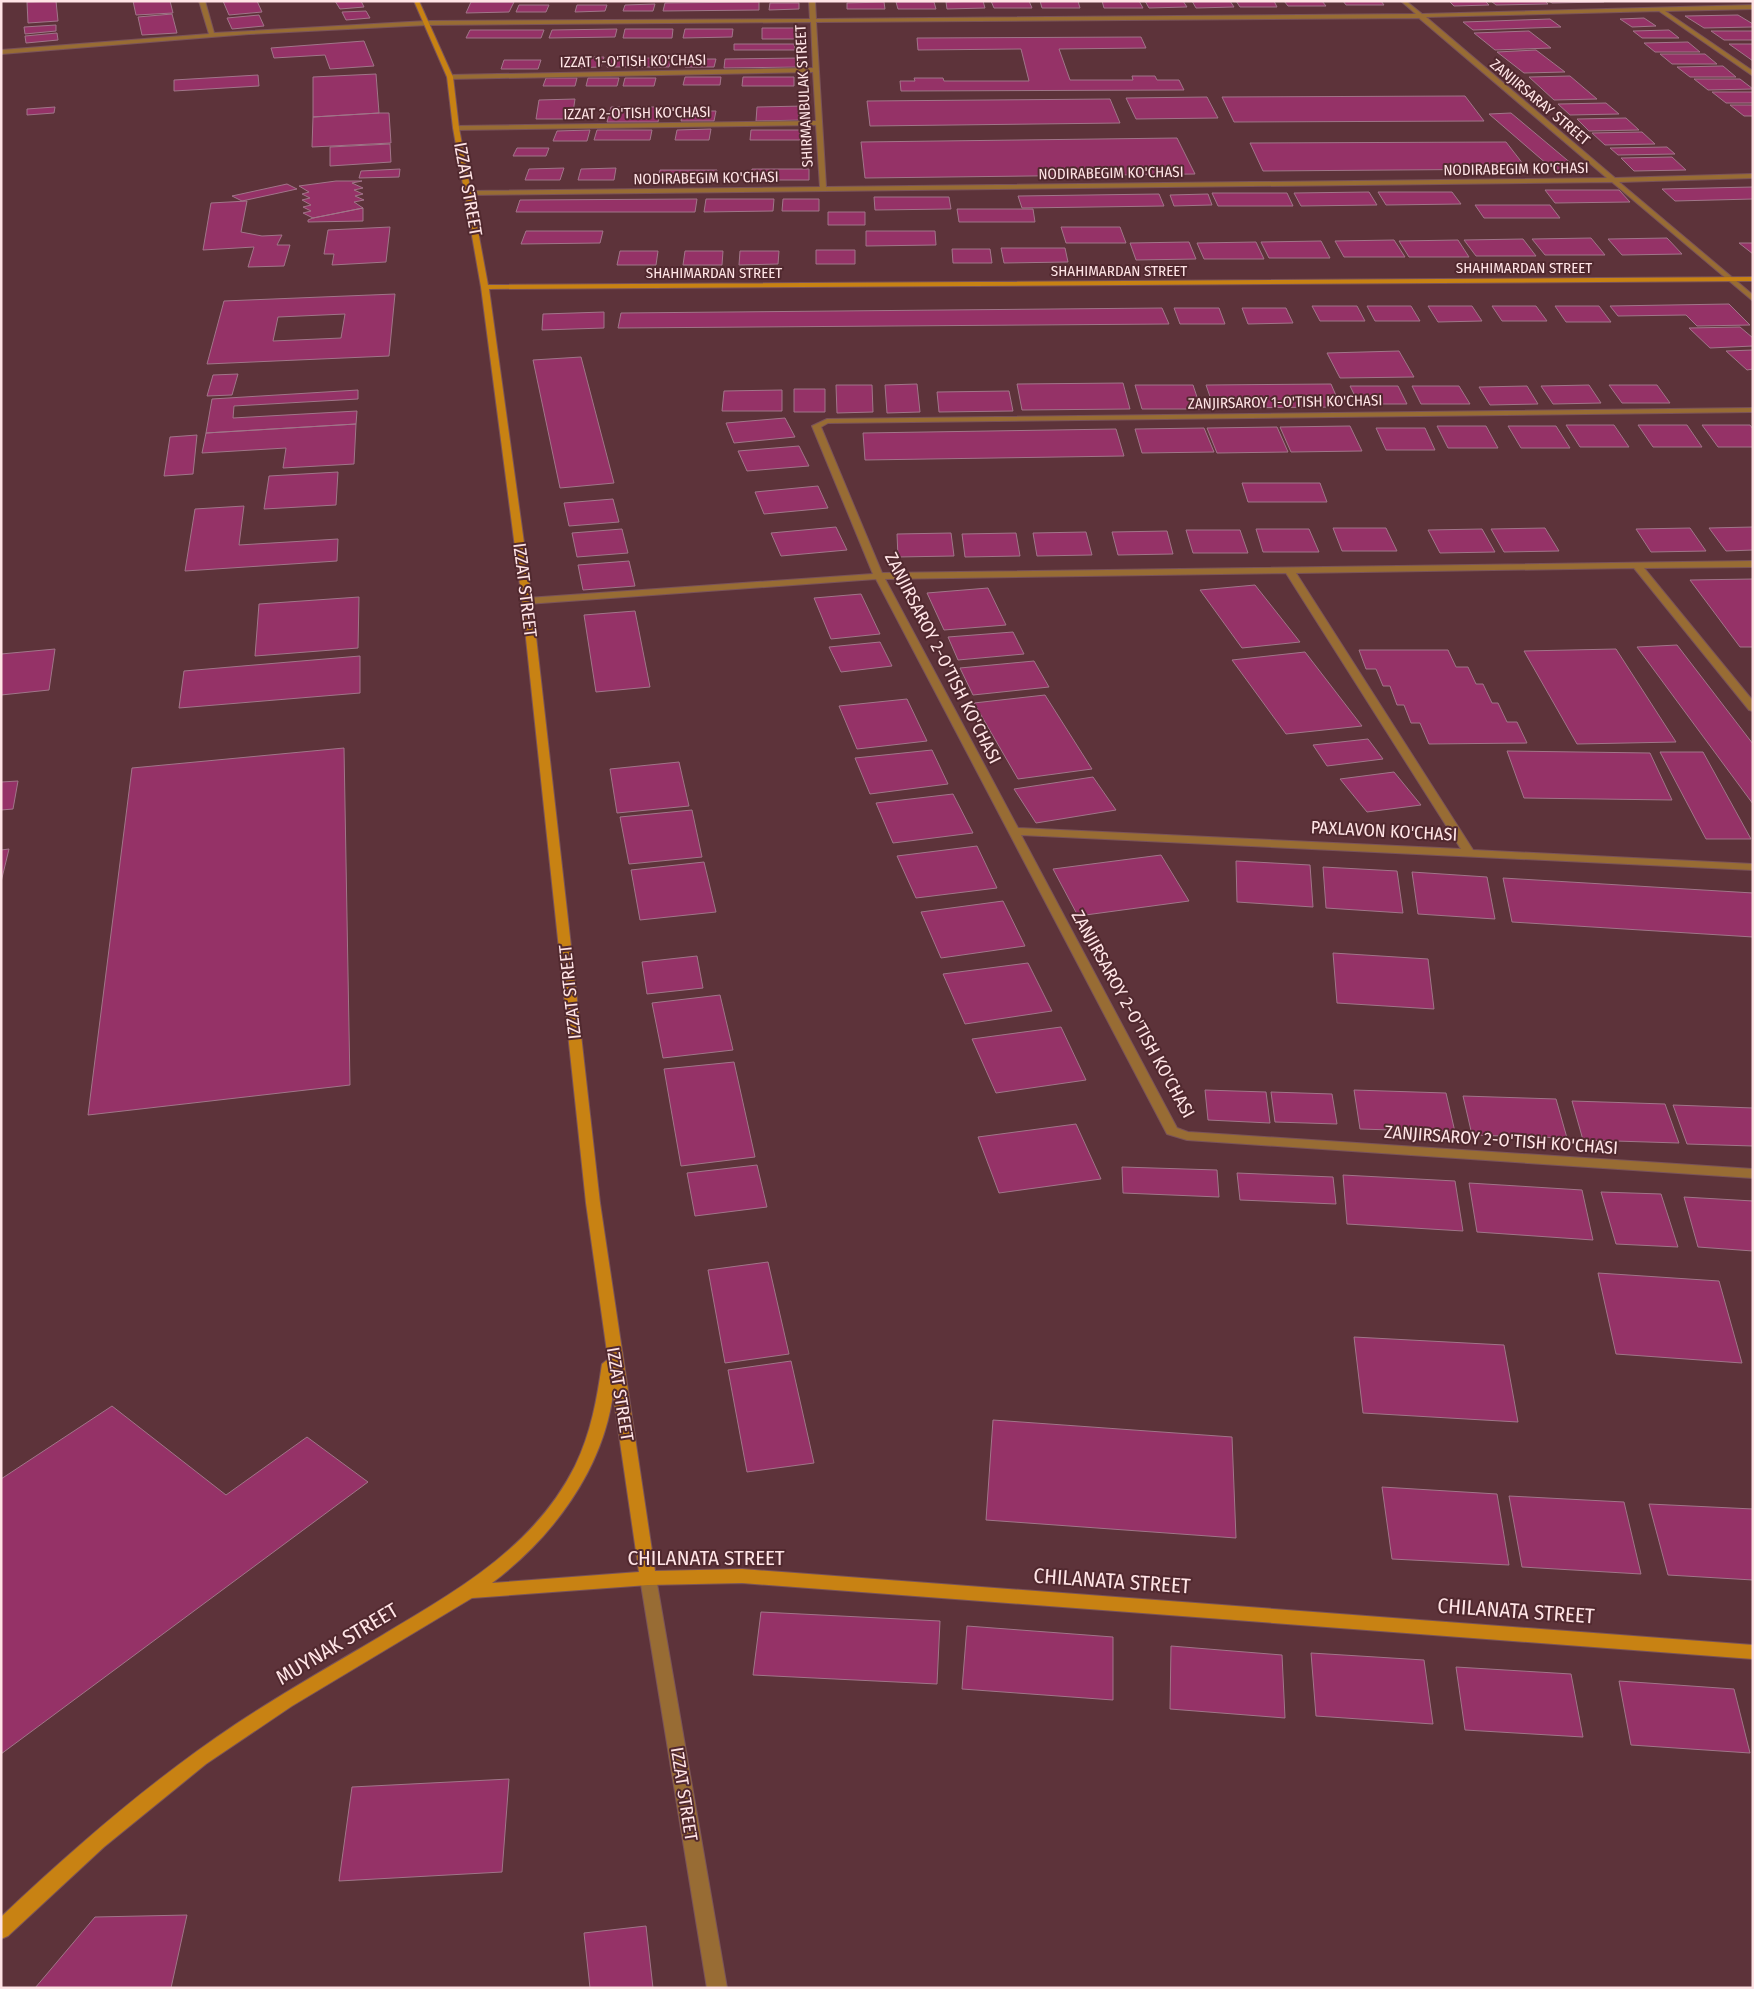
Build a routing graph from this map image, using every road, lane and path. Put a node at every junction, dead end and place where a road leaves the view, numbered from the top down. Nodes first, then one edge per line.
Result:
1 (202, 1) edge
2 (416, 1) edge
3 (812, 1) edge
4 (1403, 1) edge
5 (1753, 7) edge
6 (1659, 9) junction
7 (1419, 16) junction
8 (812, 20) junction
9 (427, 23) junction
10 (212, 35) junction
11 (1, 52) edge
12 (816, 70) junction
13 (1753, 74) edge
14 (450, 77) junction
15 (818, 123) junction
16 (456, 128) junction
17 (1753, 176) edge
18 (1614, 180) junction
19 (823, 189) junction
20 (469, 193) junction
21 (1731, 279) junction
22 (1753, 279) edge
23 (485, 287) junction
24 (1753, 299) edge
25 (1753, 410) edge
26 (818, 423) joint
27 (1753, 564) edge
28 (1636, 565) junction
29 (1289, 570) junction
30 (879, 576) junction
31 (527, 601) junction
32 (1753, 708) edge
33 (1014, 831) junction
34 (1470, 853) junction
35 (1753, 867) edge
36 (1753, 1174) edge
37 (612, 1343) junction
38 (648, 1578) junction
39 (468, 1592) junction
40 (1753, 1652) edge
41 (1, 1930) edge
42 (716, 1988) edge

1 - 10 street
2 - 9 street, IZZAT STREET
3 - 8 street, SHIRMANBULAK STREET
4 - 7 street, ZANJIRSARAY STREET
5 - 6 street
6 - 7 street
6 - 13 street
7 - 8 street
7 - 18 street, ZANJIRSARAY STREET
8 - 9 street
8 - 12 street, SHIRMANBULAK STREET
9 - 10 street
9 - 14 street, IZZAT STREET
10 - 11 street
12 - 14 street, IZZAT 1-O'TISH KO'CHASI
12 - 15 street, SHIRMANBULAK STREET
14 - 16 street, IZZAT STREET
15 - 16 street, IZZAT 2-O'TISH KO'CHASI
15 - 19 street, SHIRMANBULAK STREET
16 - 20 street, IZZAT STREET
17 - 18 street, NODIRABEGIM KO'CHASI
18 - 19 street, NODIRABEGIM KO'CHASI
18 - 21 street, ZANJIRSARAY STREET
19 - 20 street, NODIRABEGIM KO'CHASI
20 - 23 street, IZZAT STREET
21 - 22 street, SHAHIMARDAN STREET
21 - 23 street, SHAHIMARDAN STREET
21 - 24 street, ZANJIRSARAY STREET
23 - 31 street, IZZAT STREET
25 - 26 street, ZANJIRSAROY 1-O'TISH KO'CHASI
26 - 30 street, ZANJIRSAROY 2-O'TISH KO'CHASI
27 - 28 street
28 - 29 street
28 - 32 street
29 - 30 street
29 - 34 street
30 - 31 street
30 - 33 street, ZANJIRSAROY 2-O'TISH KO'CHASI
31 - 37 street, IZZAT STREET
33 - 34 street, PAXLAVON KO'CHASI
33 - 36 street, ZANJIRSAROY 2-O'TISH KO'CHASI
34 - 35 street, PAXLAVON KO'CHASI
37 - 38 street, IZZAT STREET
37 - 39 street, MUYNAK STREET
38 - 39 street, CHILANATA STREET
38 - 40 street, CHILANATA STREET
38 - 42 street, IZZAT STREET
39 - 41 street, MUYNAK STREET

